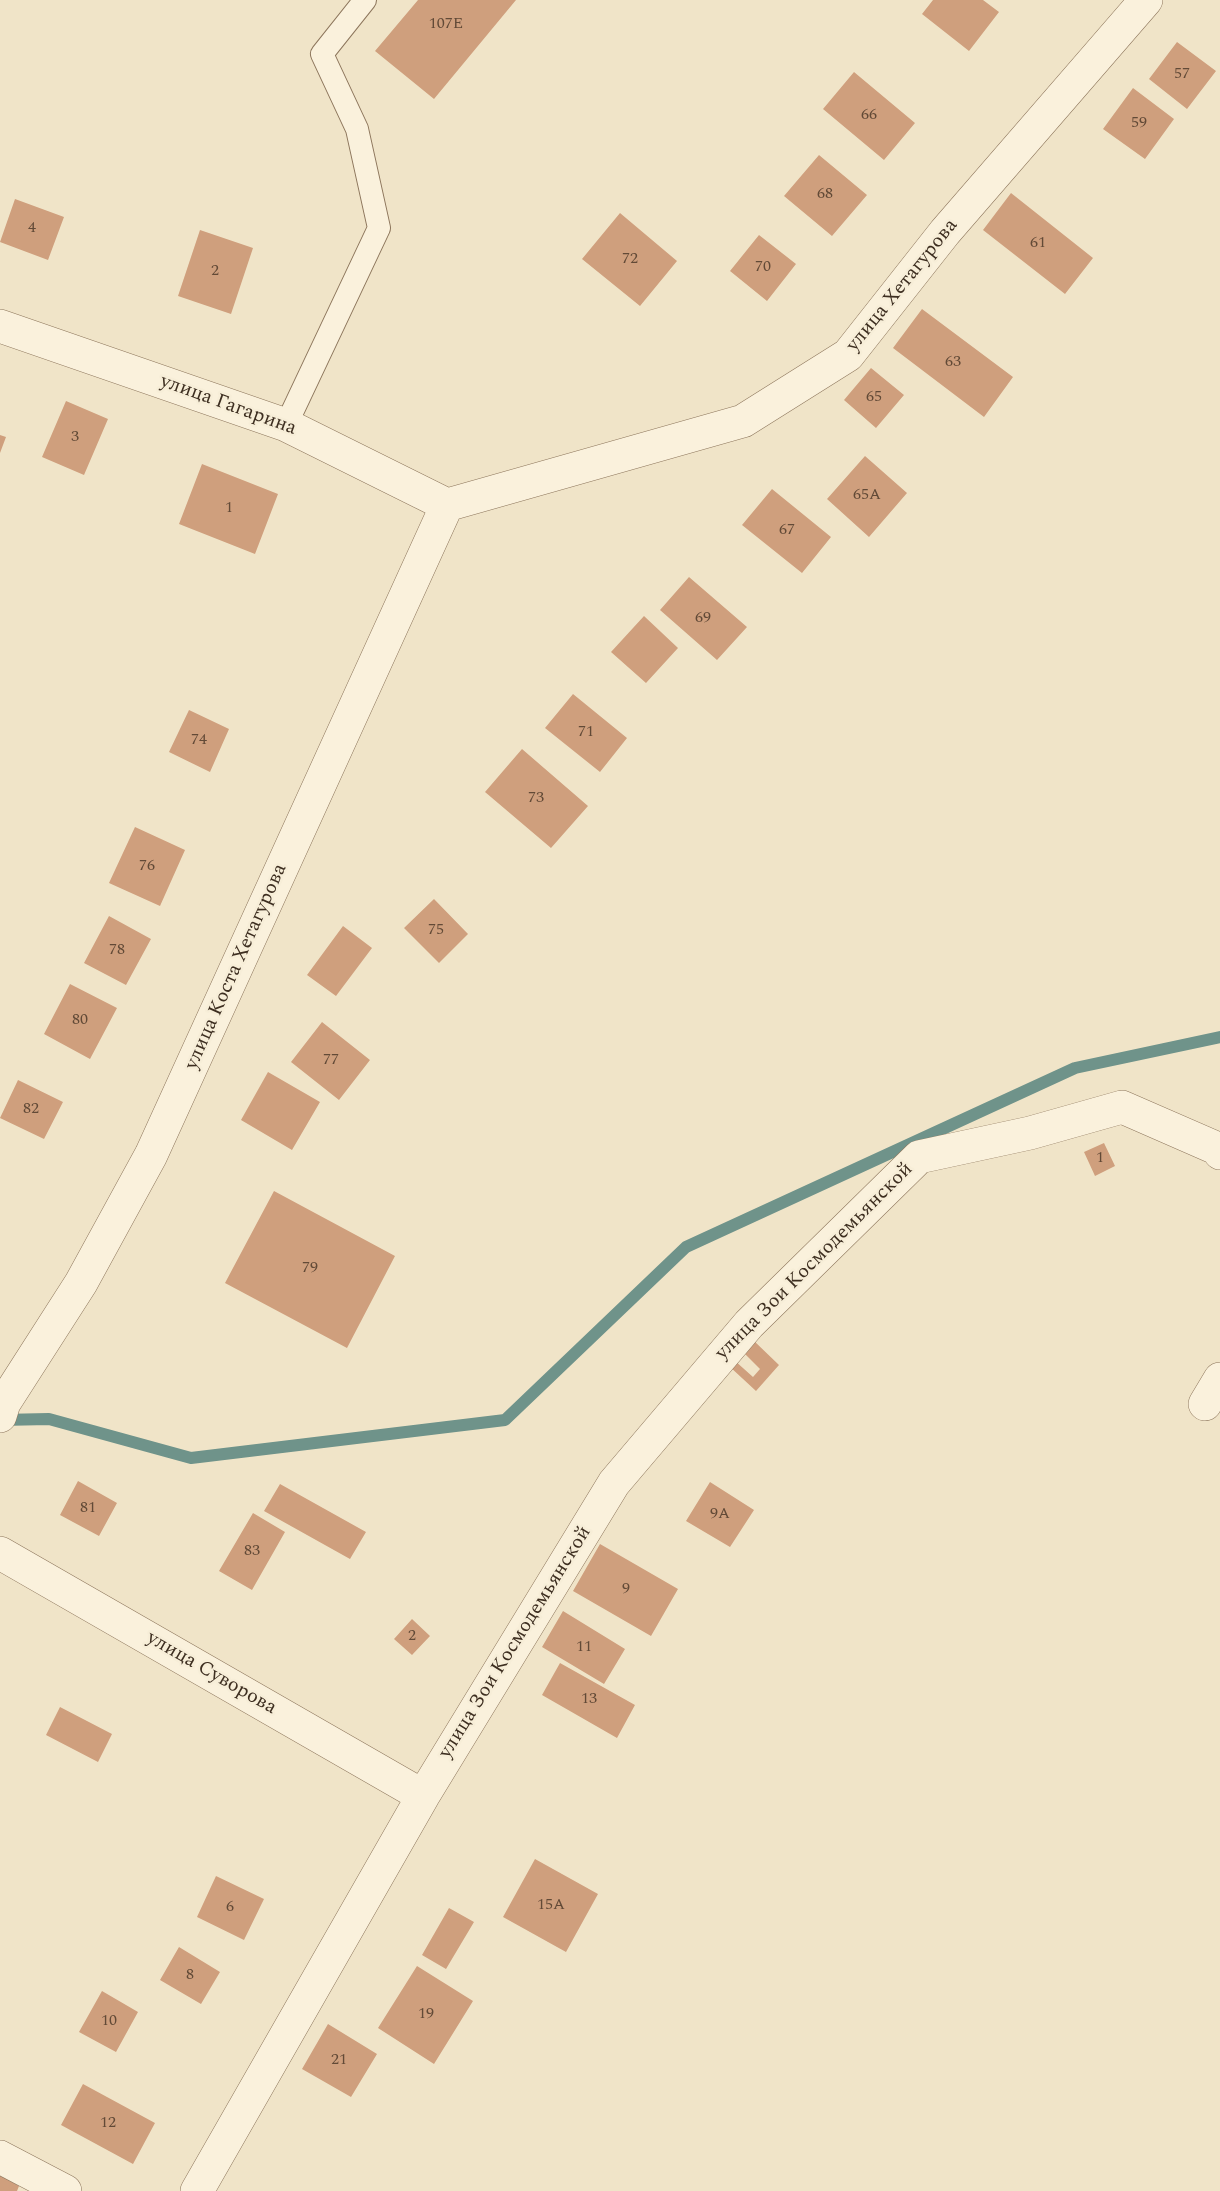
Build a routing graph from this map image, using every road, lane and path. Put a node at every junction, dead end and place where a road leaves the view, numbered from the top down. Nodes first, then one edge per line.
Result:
1 (364, 0) edge
2 (1146, 0) edge
3 (0, 326) edge
4 (286, 425) junction
5 (447, 505) junction
6 (1220, 1153) edge
7 (0, 1416) edge
8 (0, 1553) edge
9 (423, 1796) junction
10 (0, 2157) edge
11 (65, 2191) edge
12 (197, 2191) edge

1 - 4 lane
2 - 5 street, улица Хетагурова
3 - 4 street, улица Гагарина
4 - 5 street, улица Гагарина
5 - 7 street, улица Коста Хетагурова
6 - 9 street, улица Зои Космодемьянской
8 - 9 street, улица Суворова
9 - 12 street, улица Зои Космодемьянской
10 - 11 street

